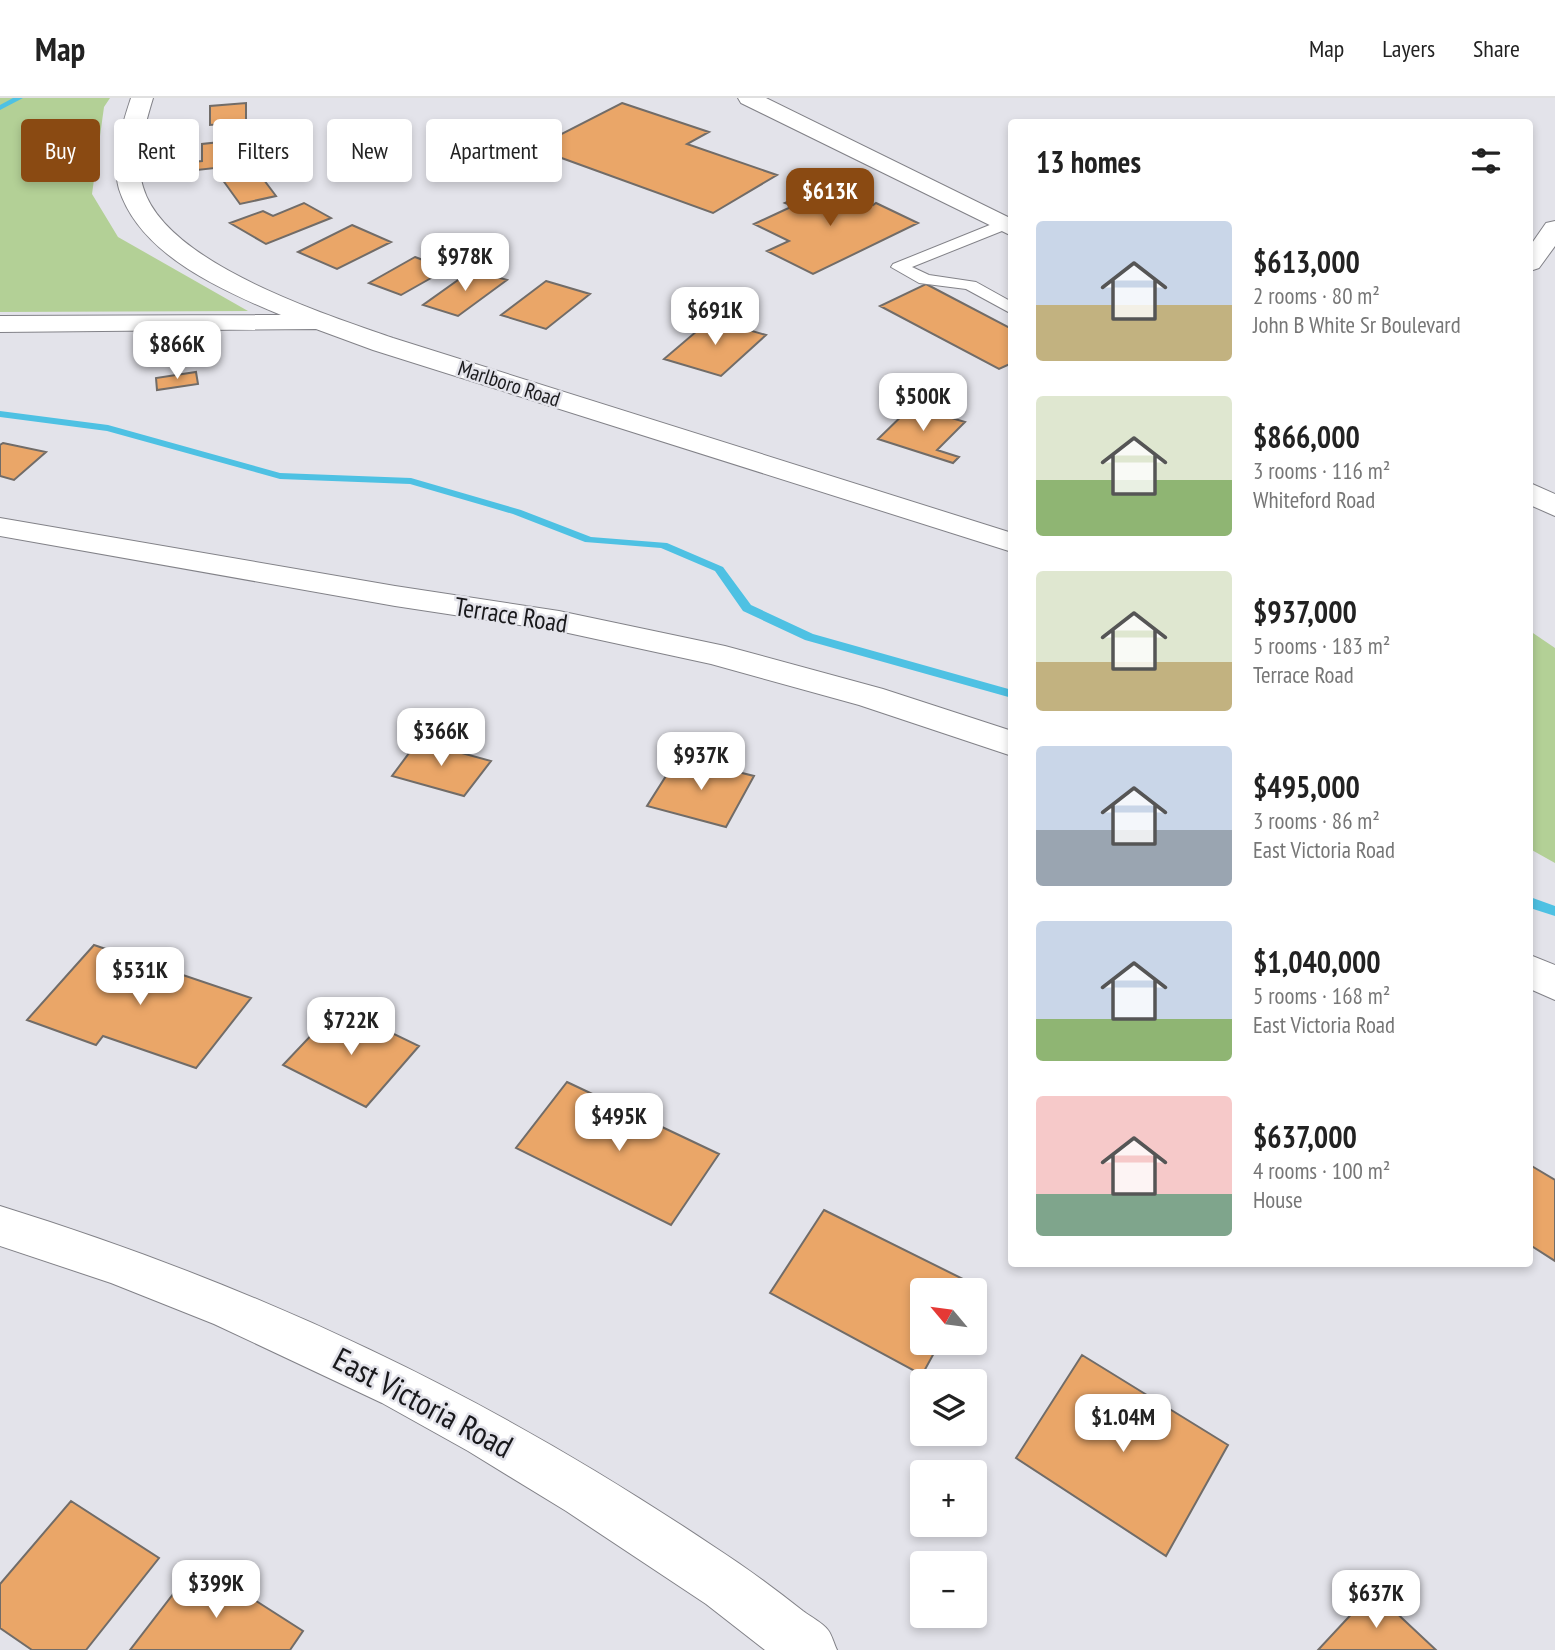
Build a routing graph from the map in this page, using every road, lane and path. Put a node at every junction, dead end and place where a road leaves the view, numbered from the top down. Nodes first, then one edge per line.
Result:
1 (142, 98) edge
2 (749, 98) edge
3 (1008, 225) edge
4 (1008, 225) edge
5 (1552, 238) edge
6 (1533, 260) edge
7 (1008, 307) edge
8 (323, 323) junction
9 (0, 324) edge
10 (0, 527) edge
11 (1008, 542) edge
12 (1008, 743) edge
13 (1533, 973) edge
14 (1555, 984) edge
15 (0, 1226) edge
16 (809, 1650) edge

1 - 8 street, Marlboro Road
2 - 3 street
4 - 7 lane
5 - 6 street
8 - 9 street
8 - 11 street, Marlboro Road
10 - 12 street, Terrace Road
13 - 14 street
15 - 16 street, East Victoria Road

